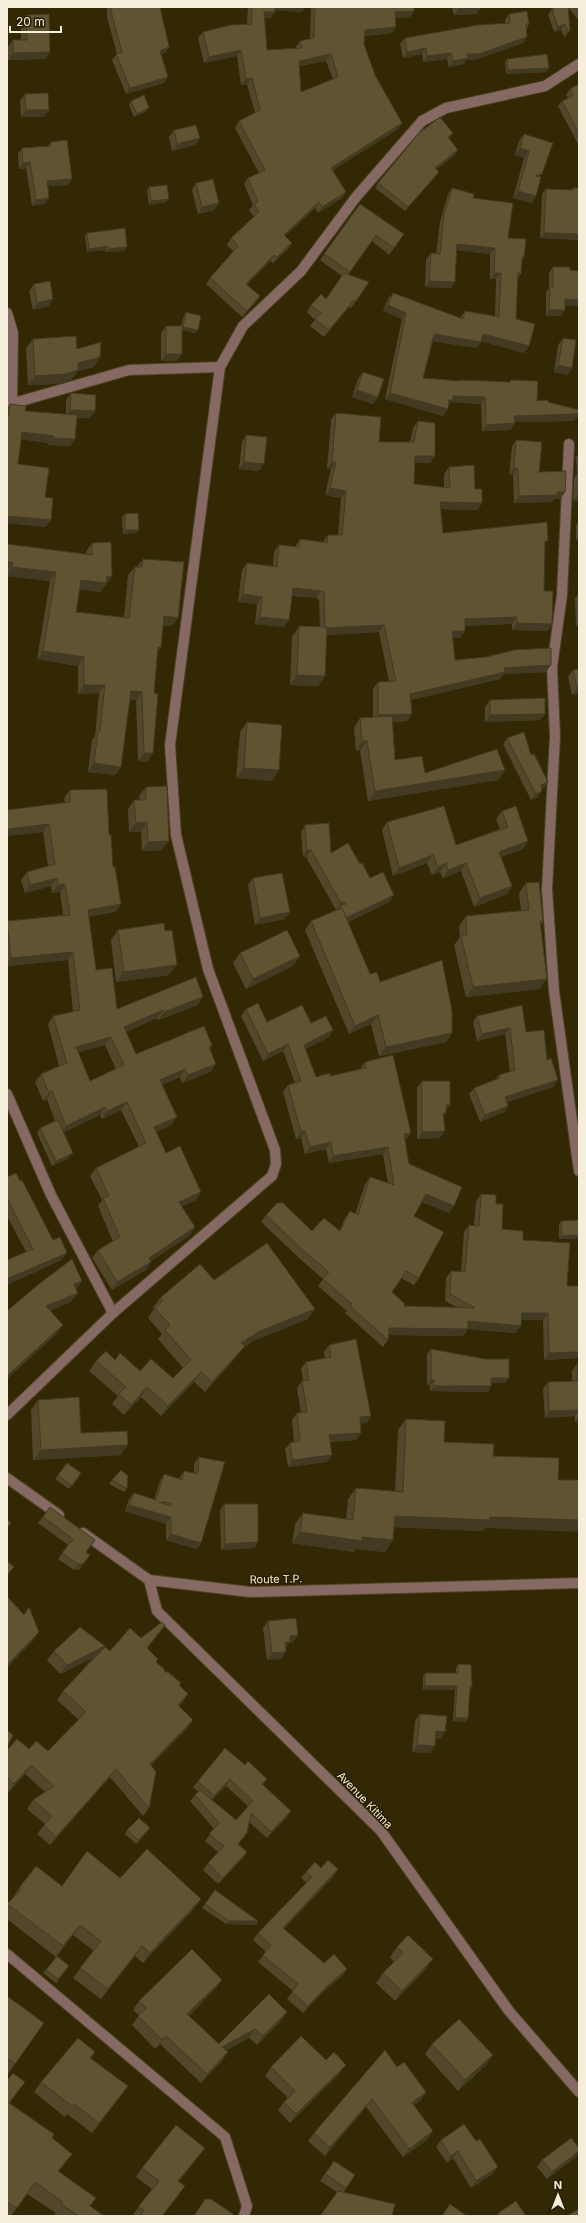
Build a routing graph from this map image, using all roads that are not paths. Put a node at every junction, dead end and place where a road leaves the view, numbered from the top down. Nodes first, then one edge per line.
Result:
1 (579, 64) edge
2 (7, 313) edge
3 (220, 366) junction
4 (10, 403) edge
5 (568, 444) dead end
6 (7, 1094) edge
7 (579, 1171) edge
8 (113, 1313) junction
9 (7, 1415) edge
10 (7, 1478) edge
11 (149, 1580) junction
12 (579, 1583) edge
13 (7, 1954) edge
14 (579, 2092) edge
15 (244, 2216) edge

1 - 3 street
2 - 4 street
3 - 4 street
3 - 8 street
5 - 7 street
6 - 8 street
8 - 9 street
10 - 11 street, Route T.P.
11 - 12 street, Route T.P.
11 - 14 street, Avenue Kitima
13 - 15 street

